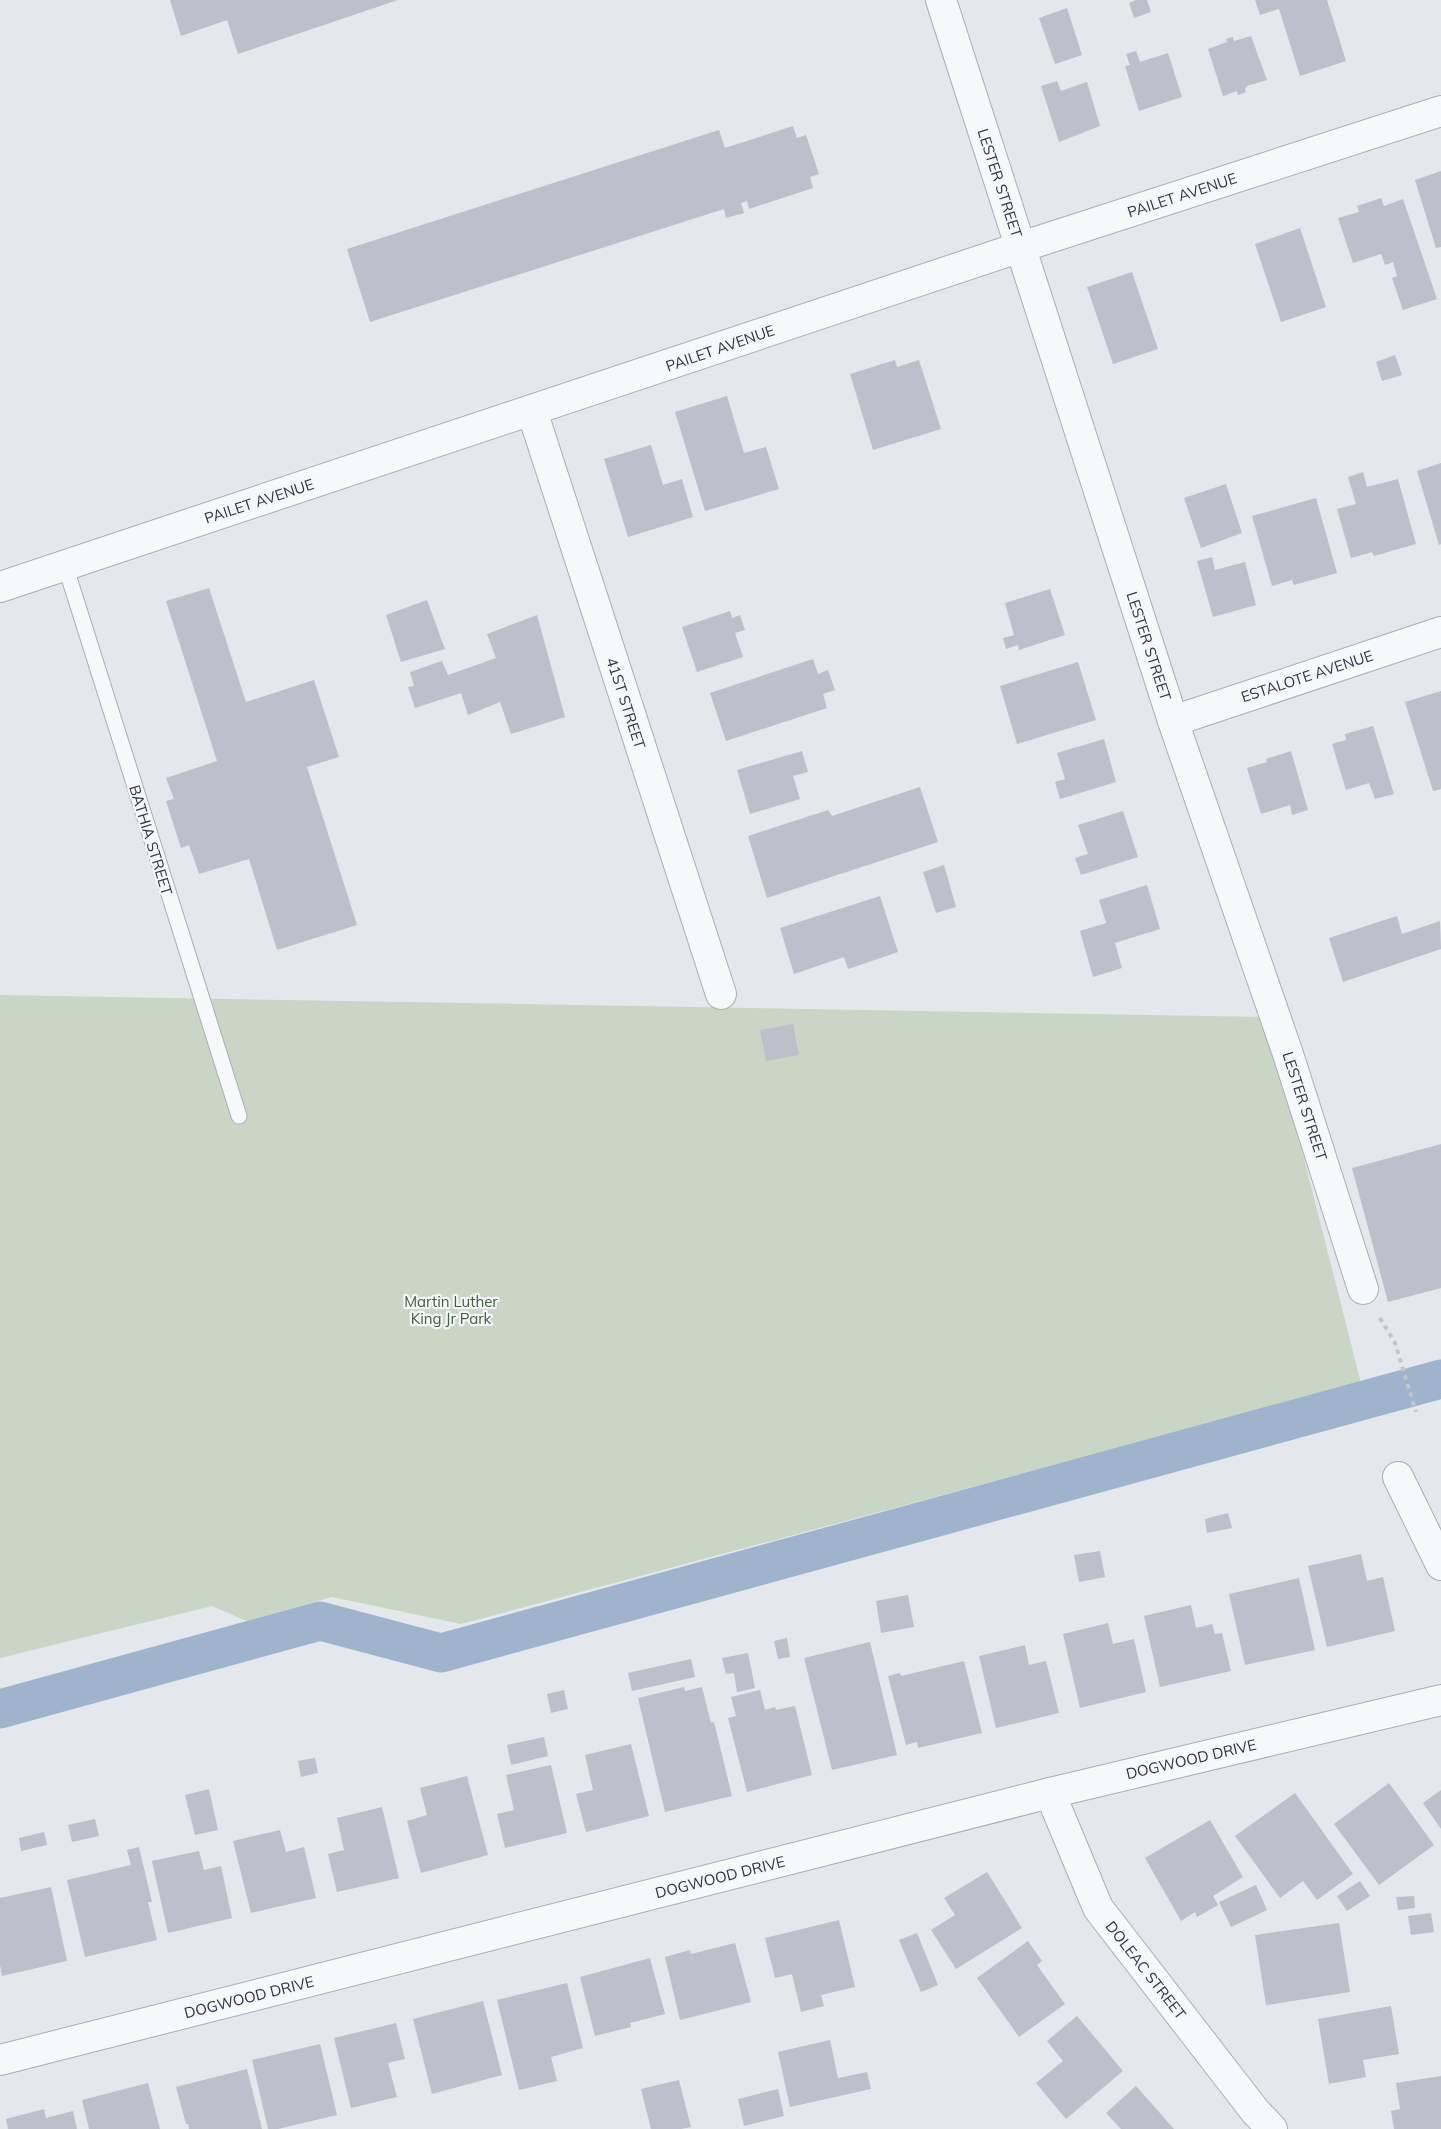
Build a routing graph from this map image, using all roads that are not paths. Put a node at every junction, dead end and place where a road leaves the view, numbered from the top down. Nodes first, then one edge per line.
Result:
1 (941, 0) edge
2 (1441, 111) edge
3 (1021, 247) junction
4 (532, 411) junction
5 (65, 565) junction
6 (0, 586) edge
7 (1441, 632) edge
8 (1173, 721) junction
9 (721, 994) dead end
10 (239, 1116) dead end
11 (1363, 1289) dead end
12 (1398, 1477) dead end
13 (1441, 1565) edge
14 (1441, 1700) edge
15 (1050, 1793) junction
16 (0, 2061) edge
17 (1272, 2129) edge

1 - 3 street, LESTER STREET
2 - 3 street, PAILET AVENUE
3 - 4 street, PAILET AVENUE
3 - 8 street, LESTER STREET
4 - 5 street, PAILET AVENUE
4 - 9 street, 41ST STREET
5 - 6 street, PAILET AVENUE
5 - 10 lane, BATHIA STREET
7 - 8 street, ESTALOTE AVENUE
8 - 11 street, LESTER STREET
12 - 13 street
14 - 15 street, DOGWOOD DRIVE
15 - 16 street, DOGWOOD DRIVE
15 - 17 street, DOLEAC STREET

